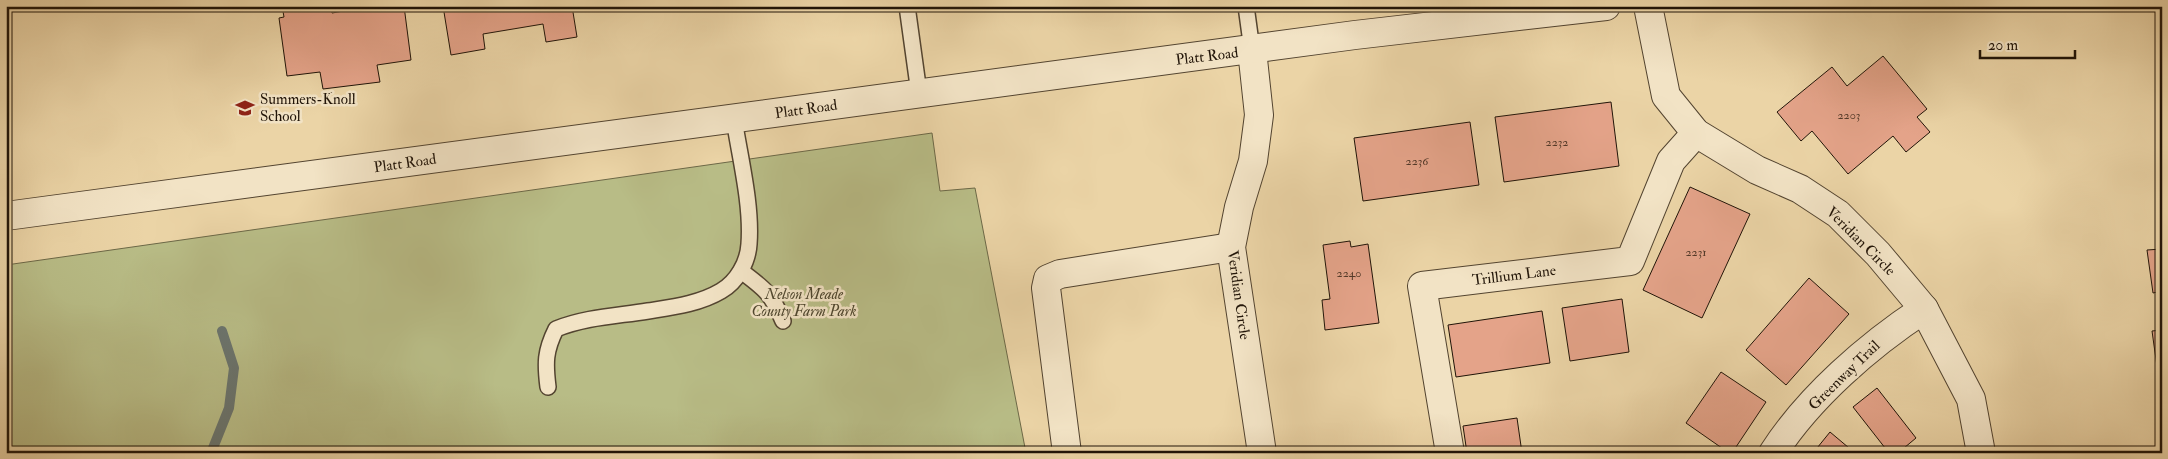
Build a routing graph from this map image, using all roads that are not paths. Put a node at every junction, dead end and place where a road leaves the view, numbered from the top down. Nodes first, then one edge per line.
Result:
1 (907, 6) edge
2 (1246, 6) edge
3 (1606, 6) edge
4 (1648, 6) edge
5 (1252, 50) junction
6 (919, 93) junction
7 (734, 119) junction
8 (1696, 133) junction
9 (6, 216) edge
10 (1231, 247) junction
11 (741, 271) junction
12 (1924, 309) junction
13 (783, 321) dead end
14 (548, 387) dead end
15 (1067, 453) edge
16 (1262, 453) edge
17 (1450, 453) edge
18 (1774, 453) edge
19 (1981, 453) edge

1 - 6 lane
2 - 5 lane
3 - 5 street, Platt Road
4 - 8 street, Veridian Circle
5 - 6 street, Platt Road
5 - 10 street, Veridian Circle
6 - 7 street, Platt Road
7 - 9 street, Platt Road
7 - 11 lane
8 - 12 street, Veridian Circle
8 - 17 street, Trillium Lane
10 - 15 street
10 - 16 street, Veridian Circle
11 - 13 lane
11 - 14 lane
12 - 18 street, Greenway Trail
12 - 19 street, Veridian Circle

